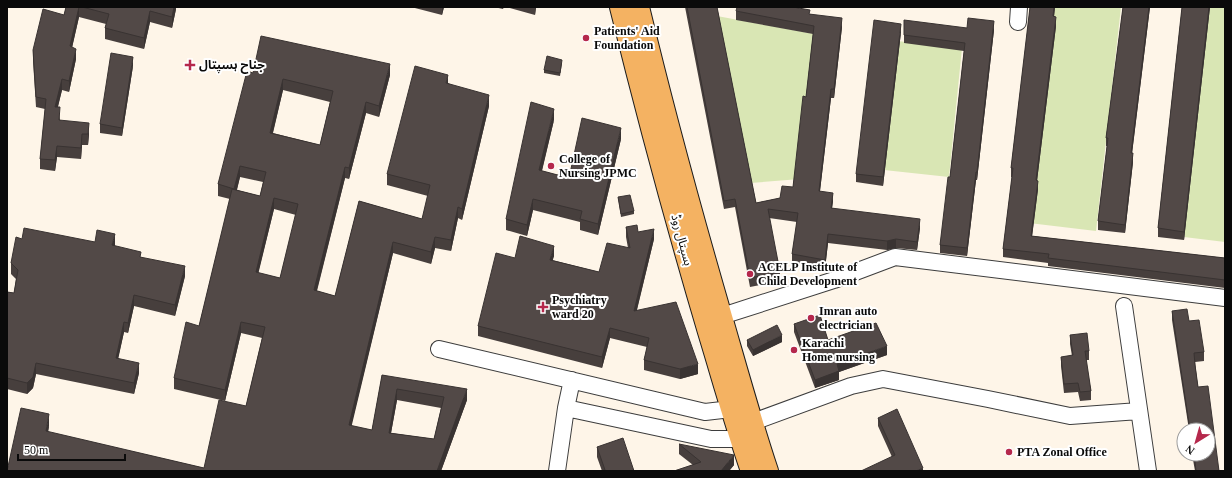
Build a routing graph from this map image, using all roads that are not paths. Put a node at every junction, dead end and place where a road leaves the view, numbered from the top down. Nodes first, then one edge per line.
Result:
1 (620, 7) edge
2 (639, 7) edge
3 (1225, 298) edge
4 (1124, 306) dead end
5 (722, 316) junction
6 (439, 349) dead end
7 (572, 380) junction
8 (566, 408) junction
9 (731, 409) junction
10 (1139, 411) junction
11 (753, 422) junction
12 (740, 439) junction
13 (557, 471) edge
14 (751, 471) edge
15 (768, 471) edge
16 (1148, 471) edge

1 - 9 main road, ہسپتال روڈ
2 - 5 main road, ہسپتال روڈ
3 - 5 street
4 - 10 street
5 - 11 main road, ہسپتال روڈ
6 - 7 street
7 - 8 street
7 - 9 street
8 - 12 street
8 - 13 street
9 - 12 main road, ہسپتال روڈ
10 - 11 street
10 - 16 street
11 - 15 main road, ہسپتال روڈ
12 - 14 main road, ہسپتال روڈ

